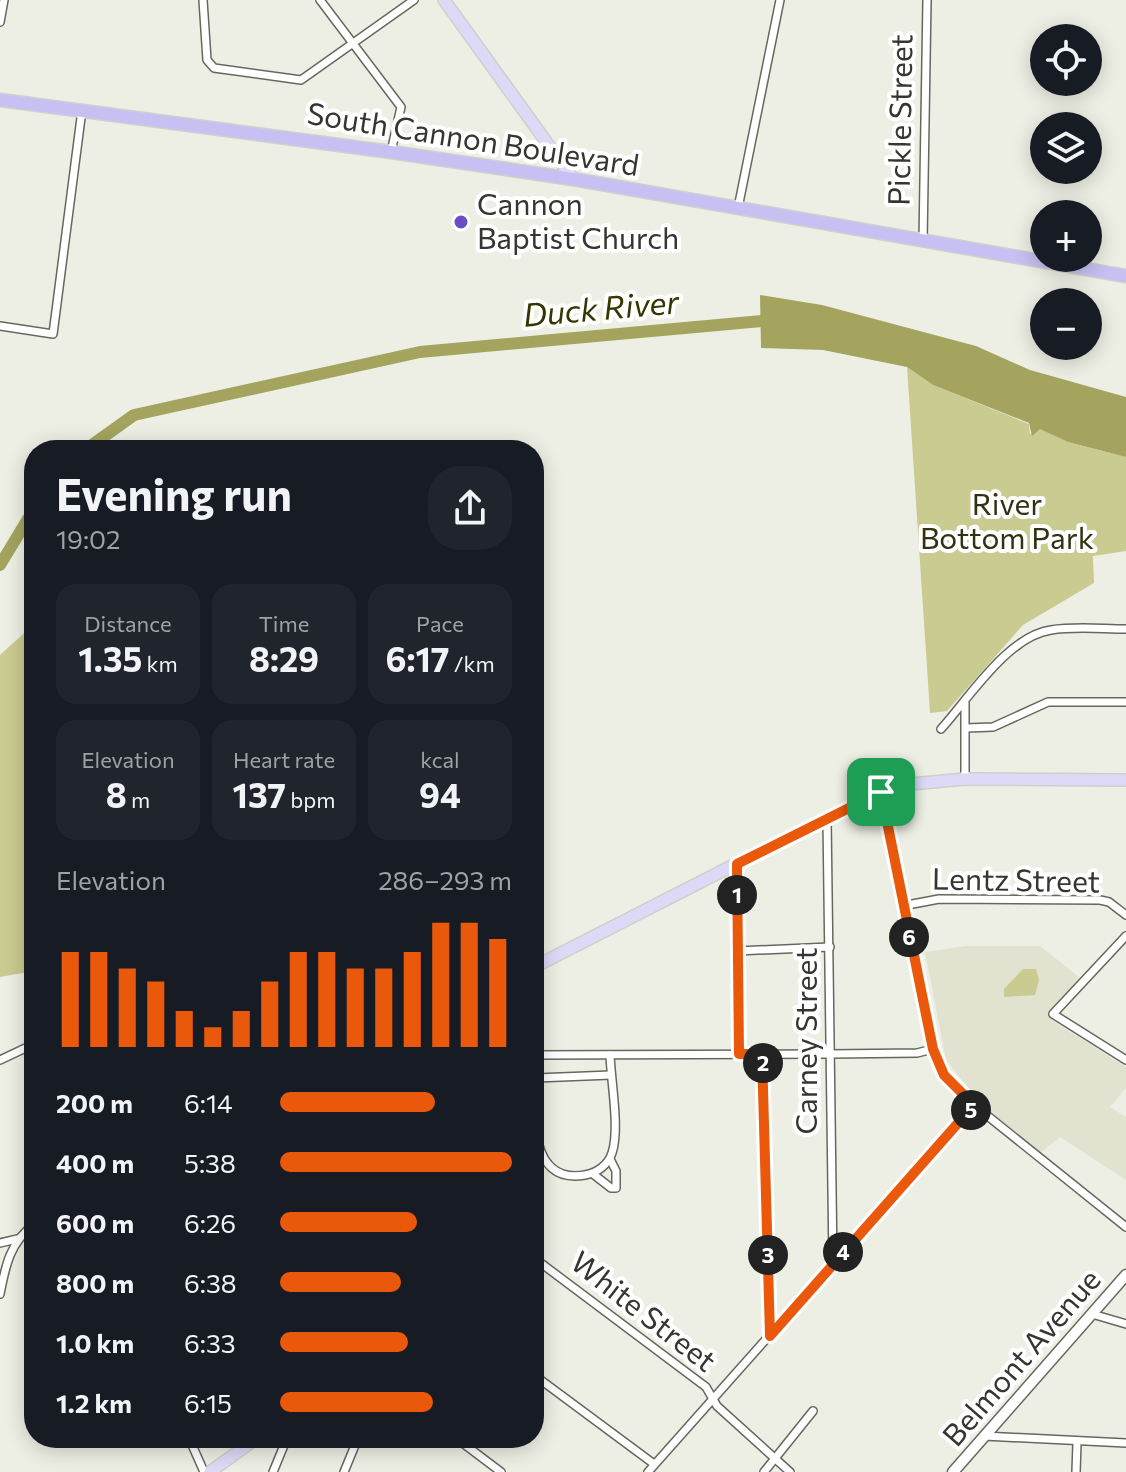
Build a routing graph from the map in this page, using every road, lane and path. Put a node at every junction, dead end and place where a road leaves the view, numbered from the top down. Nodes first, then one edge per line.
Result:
1 (4, 0) edge
2 (203, 0) edge
3 (320, 0) edge
4 (414, 0) edge
5 (444, 0) edge
6 (780, 0) edge
7 (927, 0) edge
8 (0, 22) edge
9 (353, 46) junction
10 (0, 100) edge
11 (82, 110) junction
12 (391, 152) junction
13 (573, 179) junction
14 (738, 208) junction
15 (923, 241) junction
16 (1126, 276) edge
17 (0, 326) edge
18 (1126, 629) edge
19 (1126, 702) edge
20 (965, 703) junction
21 (966, 728) junction
22 (941, 729) dead end
23 (965, 779) junction
24 (1126, 780) edge
25 (881, 792) junction
26 (827, 819) junction
27 (737, 864) junction
28 (902, 906) junction
29 (1126, 915) edge
30 (1126, 936) edge
31 (830, 947) junction
32 (737, 951) junction
33 (544, 962) edge
34 (24, 1049) edge
35 (933, 1049) junction
36 (739, 1054) junction
37 (762, 1054) junction
38 (830, 1054) junction
39 (544, 1055) edge
40 (610, 1055) junction
41 (0, 1060) edge
42 (1126, 1060) edge
43 (611, 1075) junction
44 (544, 1078) edge
45 (974, 1105) junction
46 (610, 1159) junction
47 (544, 1162) edge
48 (593, 1174) junction
49 (1126, 1227) edge
50 (24, 1234) edge
51 (18, 1239) junction
52 (0, 1243) edge
53 (833, 1263) junction
54 (544, 1266) edge
55 (1126, 1275) edge
56 (0, 1294) edge
57 (1092, 1314) junction
58 (1126, 1324) edge
59 (770, 1336) junction
60 (544, 1382) edge
61 (711, 1398) junction
62 (813, 1411) dead end
63 (984, 1436) junction
64 (1077, 1443) junction
65 (1126, 1443) edge
66 (194, 1448) edge
67 (242, 1448) edge
68 (283, 1448) edge
69 (354, 1448) edge
70 (469, 1448) edge
71 (776, 1459) junction
72 (654, 1464) junction
73 (207, 1472) edge
74 (273, 1472) edge
75 (344, 1472) edge
76 (501, 1472) edge
77 (648, 1472) edge
78 (764, 1472) edge
79 (790, 1472) edge
80 (953, 1472) edge
81 (1076, 1472) edge

1 - 8 street
2 - 9 street
3 - 9 street
4 - 9 street
5 - 13 main road
6 - 14 street
7 - 15 street, Pickle Street
9 - 12 street
10 - 11 highway, South Cannon Boulevard
11 - 12 highway, South Cannon Boulevard
11 - 17 street
12 - 13 highway, South Cannon Boulevard
13 - 14 highway, South Cannon Boulevard
14 - 15 highway, South Cannon Boulevard
15 - 16 highway, South Cannon Boulevard
18 - 20 street
19 - 21 street
20 - 21 street
20 - 22 street
21 - 23 street
23 - 24 main road
23 - 25 main road
25 - 26 main road
25 - 28 street
26 - 27 main road
26 - 31 street, Carney Street
27 - 32 street
27 - 33 main road
28 - 29 street, Lentz Street
28 - 35 street
30 - 42 street
31 - 32 street
31 - 38 street, Carney Street
32 - 36 street
34 - 41 street
35 - 38 street
35 - 45 street
36 - 37 street
36 - 40 street
37 - 38 street
37 - 59 street
38 - 53 street, Carney Street
39 - 40 street
40 - 43 street
43 - 44 street
43 - 46 street
45 - 49 street
45 - 53 street
46 - 48 street
46 - 48 street
47 - 48 street
50 - 51 street
51 - 52 street
51 - 56 street
53 - 59 street
54 - 61 street, White Street
55 - 57 main road, Belmont Avenue
57 - 58 street
57 - 63 main road, Belmont Avenue
59 - 61 street
60 - 72 street
61 - 71 street, White Street
61 - 72 street
62 - 71 street
63 - 64 street
63 - 80 main road, Belmont Avenue
64 - 65 street
64 - 81 street
66 - 73 street
67 - 73 main road
68 - 74 street
69 - 75 street
70 - 76 street
71 - 78 street
71 - 79 street, White Street
72 - 77 street

